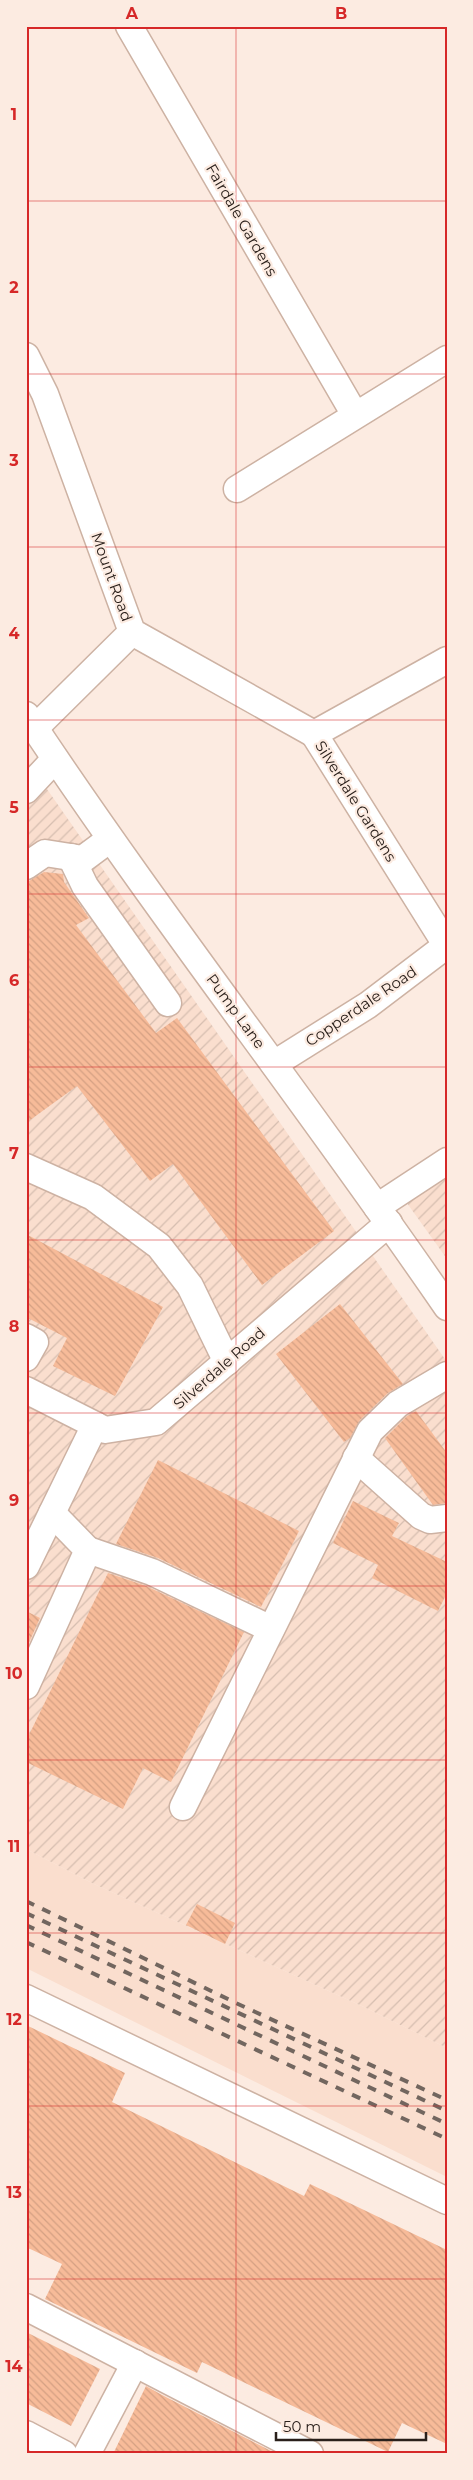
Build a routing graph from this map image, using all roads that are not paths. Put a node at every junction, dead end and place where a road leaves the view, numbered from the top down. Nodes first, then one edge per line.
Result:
1 (129, 26) edge
2 (26, 356) edge
3 (447, 359) edge
4 (355, 414) junction
5 (237, 490) dead end
6 (132, 632) junction
7 (447, 660) edge
8 (31, 721) edge
9 (314, 734) junction
10 (55, 759) junction
11 (26, 790) edge
12 (110, 839) junction
13 (71, 857) junction
14 (26, 866) edge
15 (447, 946) edge
16 (168, 1003) dead end
17 (274, 1064) junction
18 (447, 1161) edge
19 (26, 1167) edge
20 (383, 1215) junction
21 (446, 1302) edge
22 (26, 1337) edge
23 (26, 1358) edge
24 (227, 1362) junction
25 (447, 1375) edge
26 (26, 1390) edge
27 (95, 1425) junction
28 (356, 1458) junction
29 (52, 1513) junction
30 (447, 1518) edge
31 (88, 1550) junction
32 (26, 1566) edge
33 (271, 1629) junction
34 (26, 1686) edge
35 (183, 1807) dead end
36 (26, 1998) edge
37 (447, 2201) edge
38 (26, 2307) edge
39 (135, 2363) junction
40 (26, 2434) edge
41 (64, 2454) edge
42 (87, 2454) edge
43 (310, 2454) edge

1 - 4 street, Fairdale Gardens
2 - 6 street, Mount Road
3 - 4 street
4 - 5 street
6 - 8 street
6 - 9 street, Mount Road
7 - 9 street, Silverdale Gardens
8 - 10 street, Pump Lane
9 - 15 street, Silverdale Gardens
10 - 11 street
10 - 12 street, Pump Lane
12 - 13 street
12 - 17 street, Pump Lane
13 - 14 street
13 - 16 street
15 - 17 street, Copperdale Road
17 - 20 street, Pump Lane
18 - 20 street, Silverdale Road
19 - 24 street
20 - 21 street, Pump Lane
20 - 24 street, Silverdale Road
22 - 23 street
24 - 27 street, Silverdale Road
25 - 28 street
26 - 27 street, Silverdale Road
27 - 29 street
28 - 30 street
28 - 33 street
29 - 31 street
29 - 32 street
31 - 33 street
31 - 34 street
33 - 35 street
36 - 37 street
38 - 39 street
39 - 42 street
39 - 43 street
40 - 41 street

